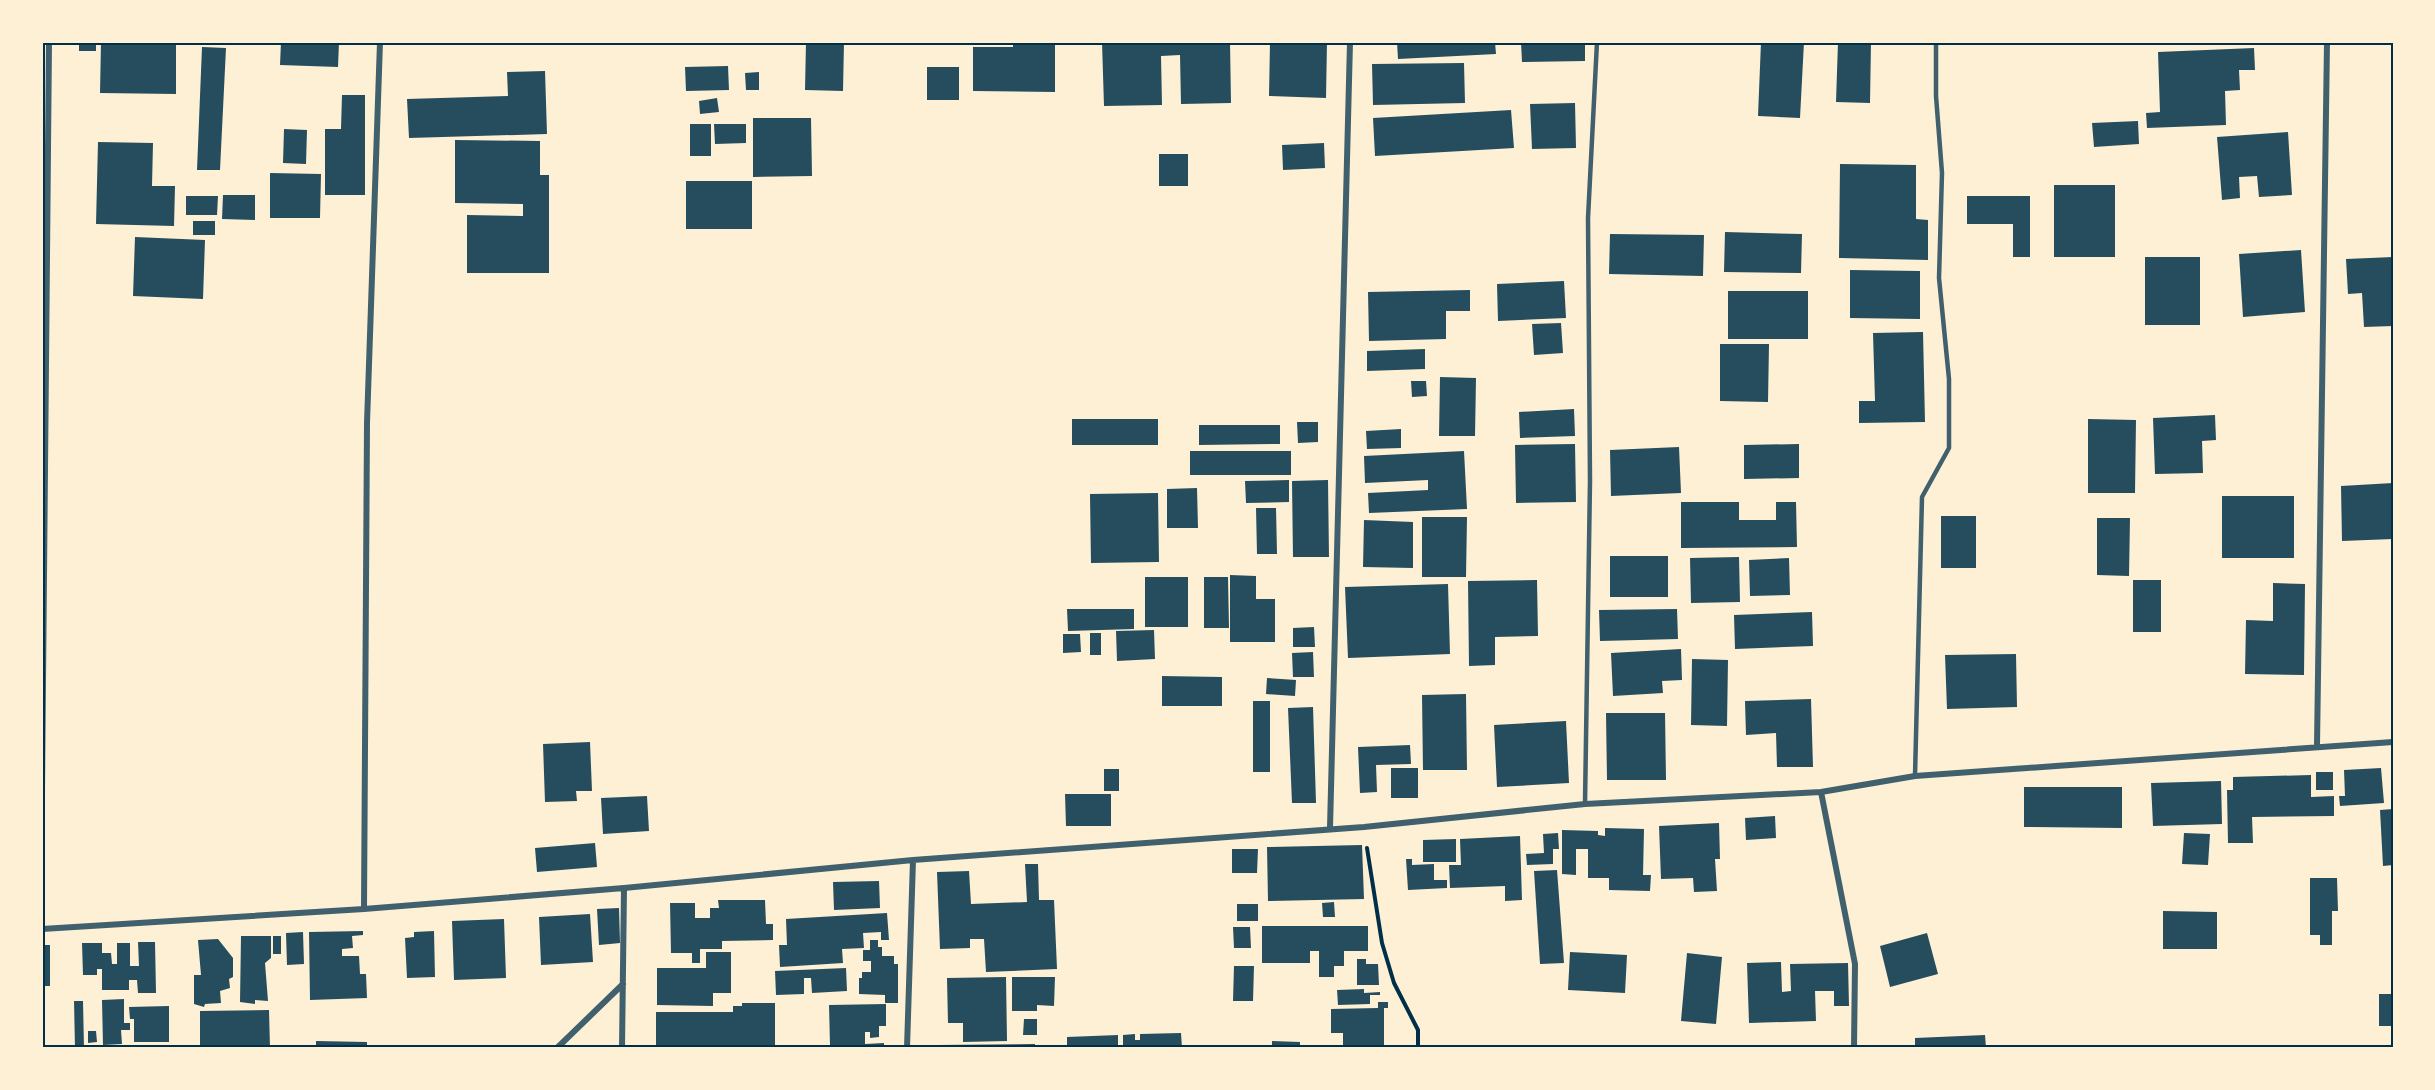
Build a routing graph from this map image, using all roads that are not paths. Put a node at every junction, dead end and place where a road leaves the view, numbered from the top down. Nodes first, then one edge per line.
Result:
1 (50, 42) edge
2 (380, 42) edge
3 (1350, 42) edge
4 (1597, 42) edge
5 (1936, 42) edge
6 (2327, 42) edge
7 (2393, 742) edge
8 (2317, 746) junction
9 (1915, 776) junction
10 (42, 790) edge
11 (1821, 792) junction
12 (1585, 804) junction
13 (1330, 828) junction
14 (913, 860) junction
15 (624, 888) junction
16 (364, 909) junction
17 (42, 929) edge
18 (623, 984) junction
19 (557, 1048) edge
20 (622, 1048) edge
21 (907, 1048) edge
22 (1854, 1048) edge

1 - 10 street
2 - 16 street
3 - 13 street
4 - 12 lane
5 - 9 lane
6 - 8 street
7 - 8 street
8 - 9 street
9 - 11 street
11 - 12 street
11 - 22 street
12 - 13 street
13 - 14 street
14 - 15 street
14 - 21 street
15 - 16 street
15 - 18 street
16 - 17 street
18 - 19 street
18 - 20 street

